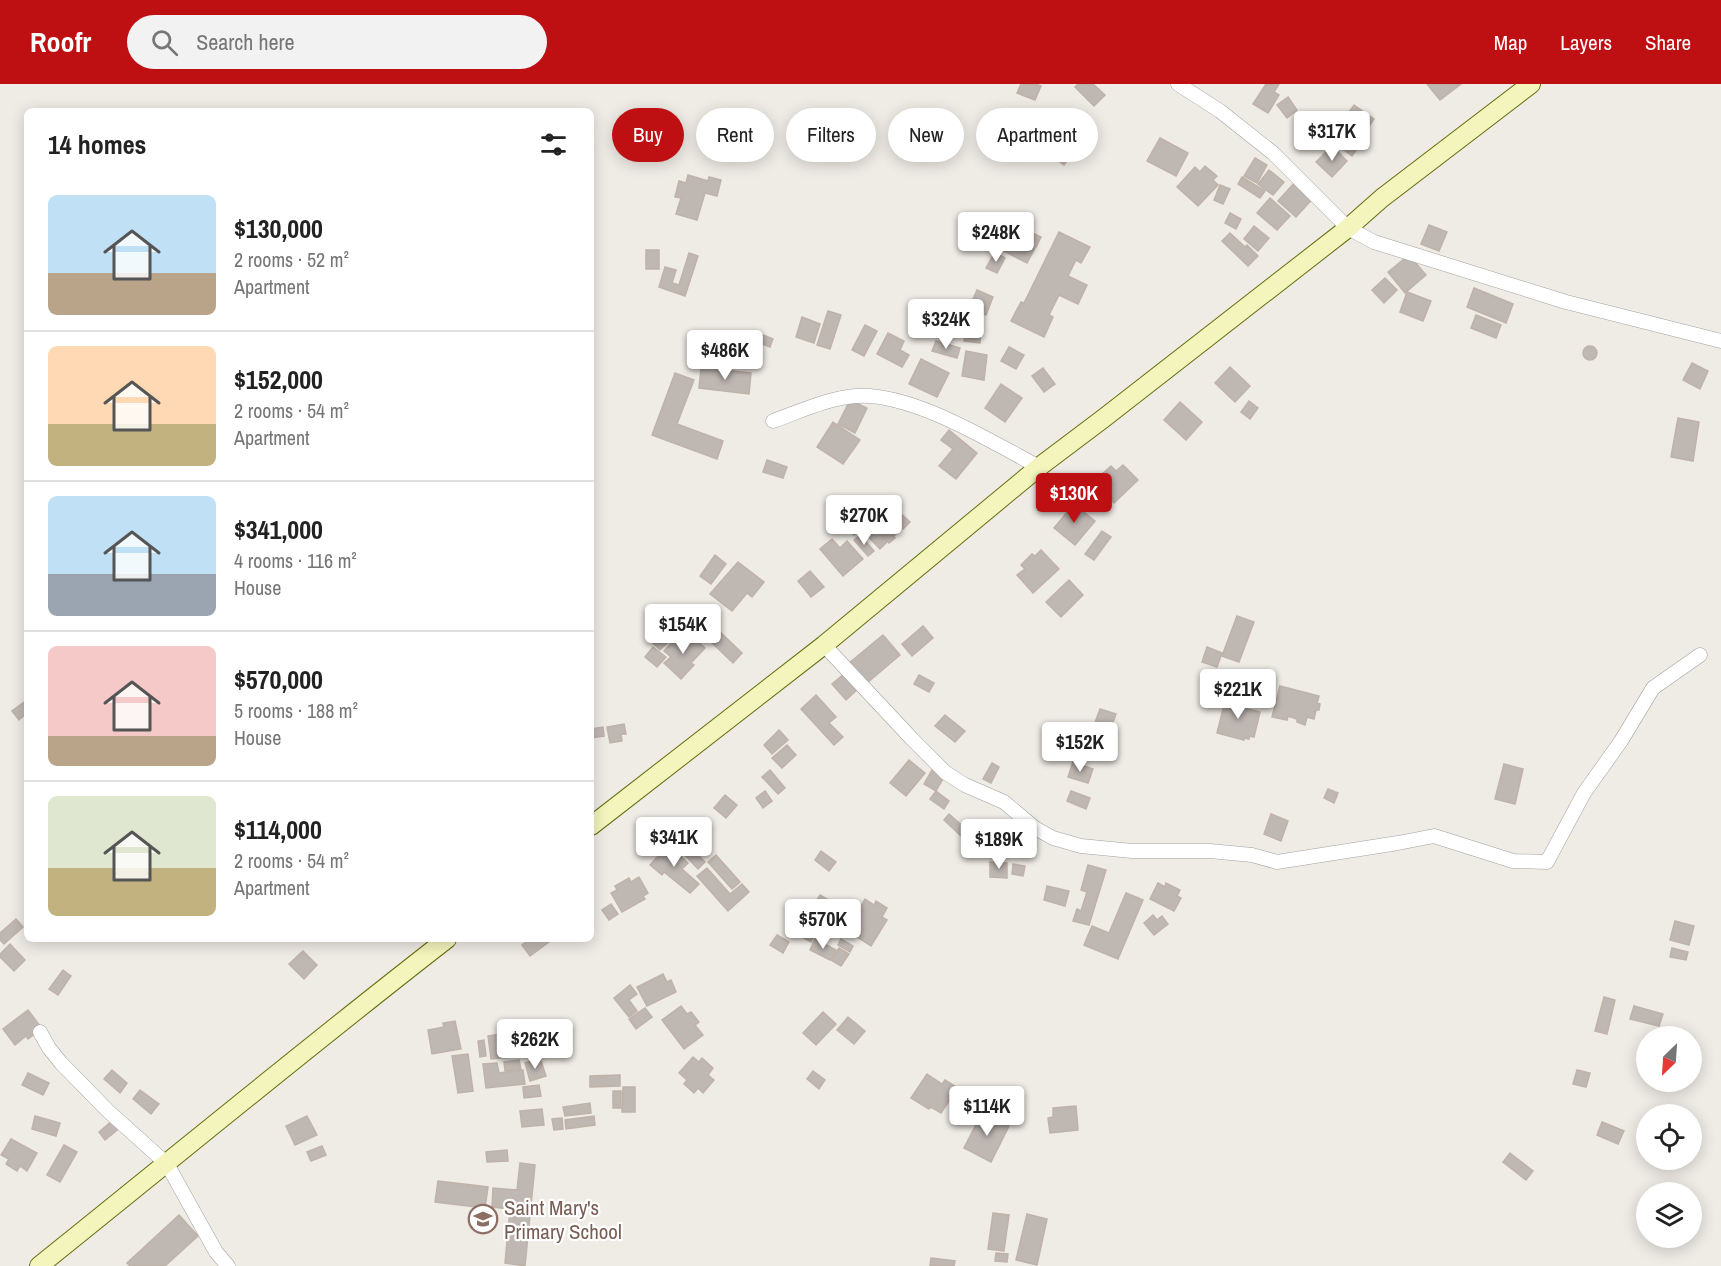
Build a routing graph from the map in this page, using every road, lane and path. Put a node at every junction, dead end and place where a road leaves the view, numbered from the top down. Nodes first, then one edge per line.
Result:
1 (1178, 84) edge
2 (1531, 84) edge
3 (1348, 228) junction
4 (1721, 341) edge
5 (773, 421) dead end
6 (1039, 467) junction
7 (824, 645) junction
8 (1700, 655) dead end
9 (594, 824) edge
10 (443, 942) edge
11 (40, 1032) dead end
12 (167, 1164) junction
13 (39, 1266) edge
14 (228, 1266) edge

1 - 3 street
2 - 3 main road
3 - 4 street
3 - 6 main road
5 - 6 street
6 - 7 main road
7 - 8 street
7 - 9 main road
10 - 12 main road
11 - 12 street
12 - 13 main road
12 - 14 street

